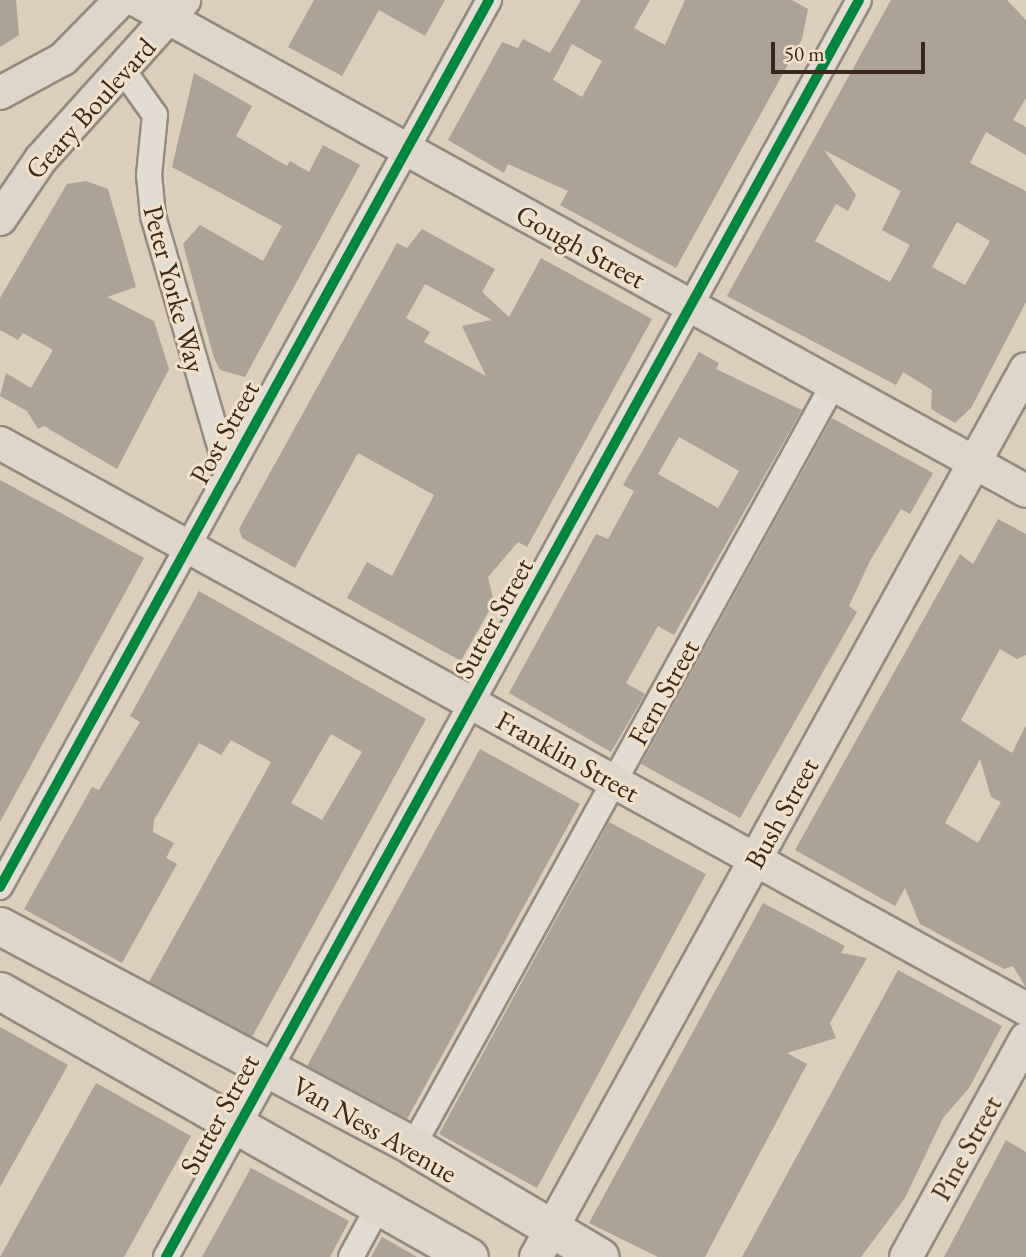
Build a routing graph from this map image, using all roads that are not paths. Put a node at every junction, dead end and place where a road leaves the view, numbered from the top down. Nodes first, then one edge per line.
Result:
1 (121, 0) edge
2 (136, 0) edge
3 (489, 0) edge
4 (859, 0) edge
5 (177, 9) edge
6 (124, 70) junction
7 (0, 93) edge
8 (406, 149) junction
9 (0, 219) edge
10 (691, 306) junction
11 (1026, 369) edge
12 (833, 385) junction
13 (0, 443) edge
14 (974, 462) junction
15 (228, 474) junction
16 (1026, 491) edge
17 (188, 546) junction
18 (472, 703) junction
19 (614, 781) junction
20 (755, 859) junction
21 (0, 887) edge
22 (0, 926) edge
23 (0, 991) edge
24 (1026, 1009) edge
25 (1026, 1039) edge
26 (270, 1071) junction
27 (240, 1124) junction
28 (413, 1146) junction
29 (379, 1207) junction
30 (543, 1243) edge
31 (166, 1257) edge
32 (351, 1257) edge
33 (469, 1257) edge
34 (600, 1257) edge
35 (906, 1257) edge

1 - 7 main road
2 - 5 main road, Gough Street
3 - 8 street, Post Street
4 - 10 street, Sutter Street
5 - 6 main road, Geary Boulevard
5 - 8 main road, Gough Street
6 - 9 main road, Geary Boulevard
6 - 15 street, Peter Yorke Way
8 - 10 main road, Gough Street
8 - 15 street, Post Street
10 - 12 main road, Gough Street
10 - 18 street, Sutter Street
11 - 14 main road, Bush Street
12 - 14 main road, Gough Street
12 - 19 street, Fern Street
13 - 17 main road, Franklin Street
14 - 16 main road, Gough Street
14 - 20 main road, Bush Street
15 - 17 street, Post Street
17 - 18 main road, Franklin Street
17 - 21 street, Post Street
18 - 19 main road, Franklin Street
18 - 26 street, Sutter Street
19 - 20 main road, Franklin Street
19 - 28 street, Fern Street
20 - 24 main road, Franklin Street
20 - 30 main road, Bush Street
22 - 26 highway, Van Ness Avenue
23 - 27 highway
25 - 35 main road, Pine Street
26 - 27 street, Sutter Street
26 - 28 highway, Van Ness Avenue
27 - 29 highway
27 - 31 street, Sutter Street
28 - 30 highway, Van Ness Avenue
29 - 32 street
29 - 33 highway
30 - 34 highway, Van Ness Avenue

